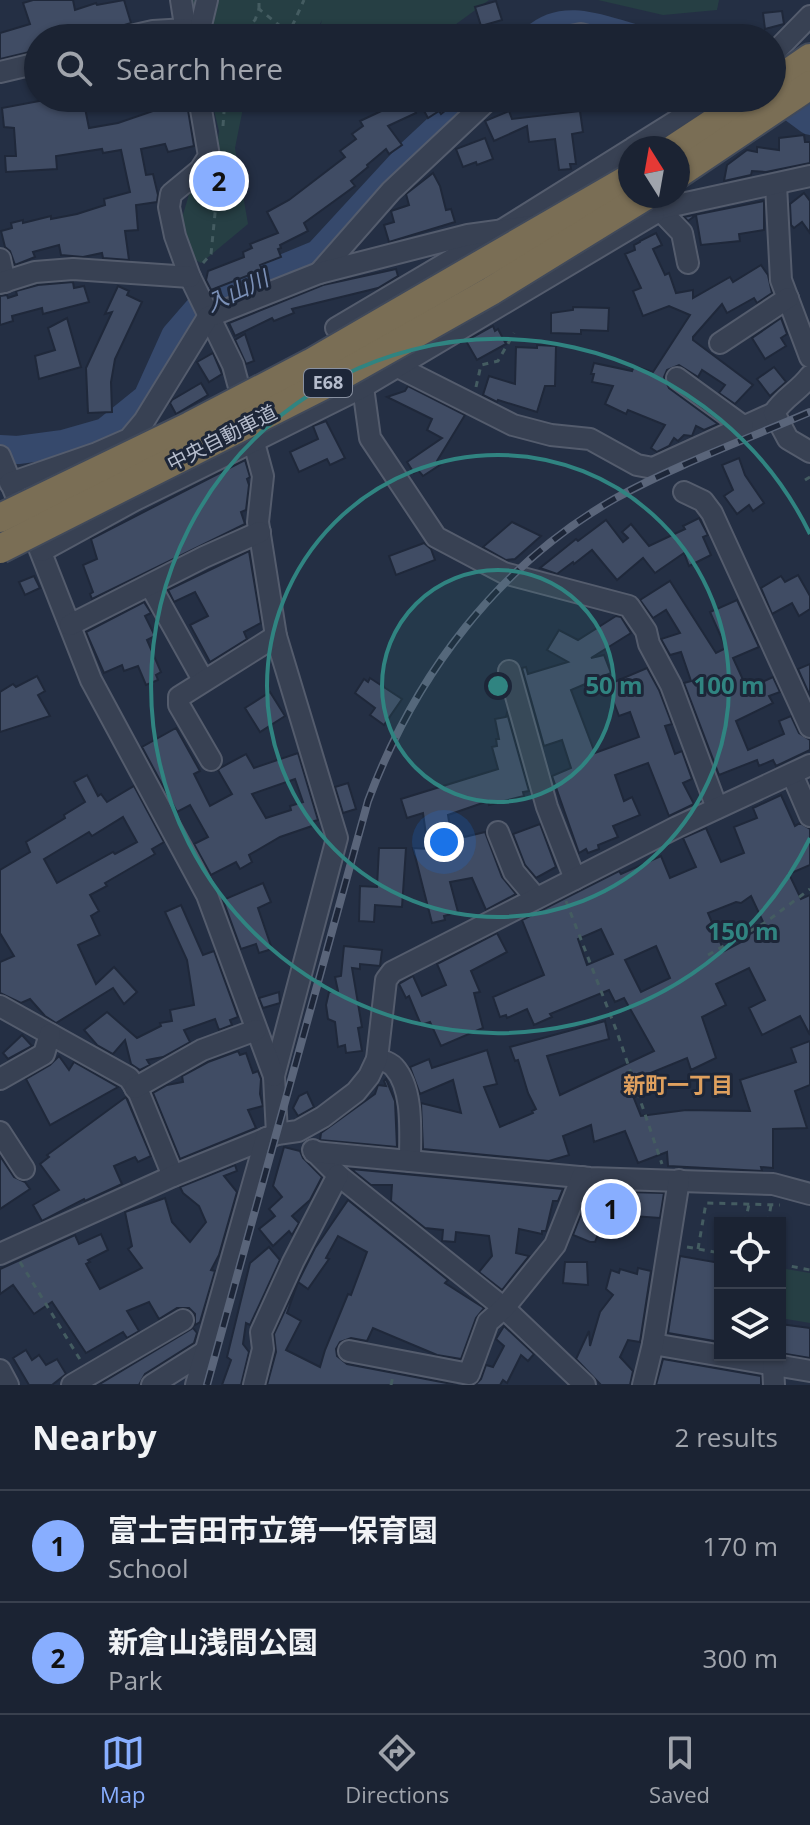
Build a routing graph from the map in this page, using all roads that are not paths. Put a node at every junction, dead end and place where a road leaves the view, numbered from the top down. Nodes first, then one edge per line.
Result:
1 (181, 0) edge
2 (207, 0) edge
3 (810, 16) edge
4 (187, 24) edge
5 (195, 24) edge
6 (24, 66) edge
7 (0, 72) edge
8 (793, 74) edge
9 (201, 112) edge
10 (475, 112) edge
11 (691, 112) edge
12 (730, 112) edge
13 (749, 112) edge
14 (653, 136) edge
15 (690, 138) edge
16 (618, 158) edge
17 (690, 164) edge
18 (810, 176) edge
19 (618, 185) edge
20 (776, 185) junction
21 (690, 199) edge
22 (638, 208) edge
23 (650, 208) edge
24 (651, 208) edge
25 (659, 208) edge
26 (502, 230) junction
27 (0, 259) edge
28 (688, 263) dead end
29 (319, 273) junction
30 (190, 277) junction
31 (2, 283) edge
32 (788, 298) junction
33 (204, 309) junction
34 (336, 328) dead end
35 (720, 343) dead end
36 (810, 357) edge
37 (398, 367) junction
38 (810, 376) edge
39 (677, 378) dead end
40 (363, 387) junction
41 (774, 413) junction
42 (743, 426) junction
43 (253, 441) junction
44 (810, 452) edge
45 (1, 459) edge
46 (684, 492) dead end
47 (6, 499) edge
48 (260, 532) junction
49 (0, 549) edge
50 (42, 551) junction
51 (150, 585) junction
52 (70, 625) junction
53 (276, 636) junction
54 (509, 671) dead end
55 (203, 680) junction
56 (810, 727) edge
57 (211, 760) dead end
58 (801, 770) edge
59 (717, 808) junction
60 (810, 816) edge
61 (498, 832) dead end
62 (567, 882) junction
63 (536, 898) junction
64 (0, 1006) edge
65 (256, 1030) junction
66 (50, 1034) junction
67 (377, 1059) junction
68 (274, 1076) junction
69 (0, 1079) edge
70 (135, 1088) junction
71 (298, 1131) junction
72 (0, 1132) edge
73 (271, 1136) junction
74 (314, 1152) junction
75 (410, 1161) junction
76 (24, 1169) dead end
77 (338, 1175) junction
78 (173, 1176) junction
79 (582, 1177) junction
80 (670, 1180) junction
81 (810, 1194) edge
82 (6, 1251) edge
83 (504, 1308) junction
84 (183, 1320) dead end
85 (653, 1344) junction
86 (206, 1351) junction
87 (349, 1351) dead end
88 (810, 1371) edge
89 (773, 1375) edge
90 (72, 1385) edge
91 (152, 1385) edge
92 (196, 1385) edge
93 (254, 1385) edge
94 (585, 1385) edge
95 (643, 1385) edge

1 - 4 street
2 - 5 street
3 - 8 street
6 - 7 street
9 - 30 street
10 - 29 street
11 - 14 street
12 - 15 highway
13 - 17 highway
16 - 26 street
18 - 20 street
19 - 47 highway, 中央自動車道 / E68, bridge
20 - 21 street
20 - 32 street
22 - 26 street
23 - 49 highway, 中央自動車道 / E68, bridge
24 - 37 street
25 - 28 street
26 - 29 street
26 - 34 street
27 - 31 street
29 - 33 street
30 - 31 street
30 - 33 street
32 - 35 street
32 - 36 street
33 - 43 street
33 - 47 street
37 - 40 street
37 - 42 street
38 - 41 street
39 - 42 street
40 - 43 street
40 - 59 street
41 - 42 street
41 - 44 street
43 - 48 street
43 - 50 street
45 - 47 street
46 - 56 street
47 - 50 street
48 - 51 street
48 - 53 street
50 - 52 street
51 - 52 street
51 - 55 street
52 - 65 street
53 - 55 street
53 - 68 street
54 - 62 street
55 - 57 street
58 - 59 street
58 - 60 street
59 - 62 street
61 - 63 street
62 - 63 street
63 - 67 street
64 - 66 street
65 - 68 street
65 - 70 street
66 - 69 street
66 - 70 street
67 - 71 street
67 - 75 street
68 - 73 street
70 - 78 street
71 - 73 street
71 - 74 street
72 - 76 street
73 - 78 street
73 - 86 street
74 - 75 street
74 - 77 street
75 - 79 street
77 - 83 street
77 - 93 street
78 - 82 street
79 - 80 street
79 - 83 street
80 - 81 street
80 - 85 street
83 - 87 street
83 - 94 street
84 - 90 street
85 - 89 street
85 - 95 street
86 - 91 street
86 - 92 street
88 - 89 street

